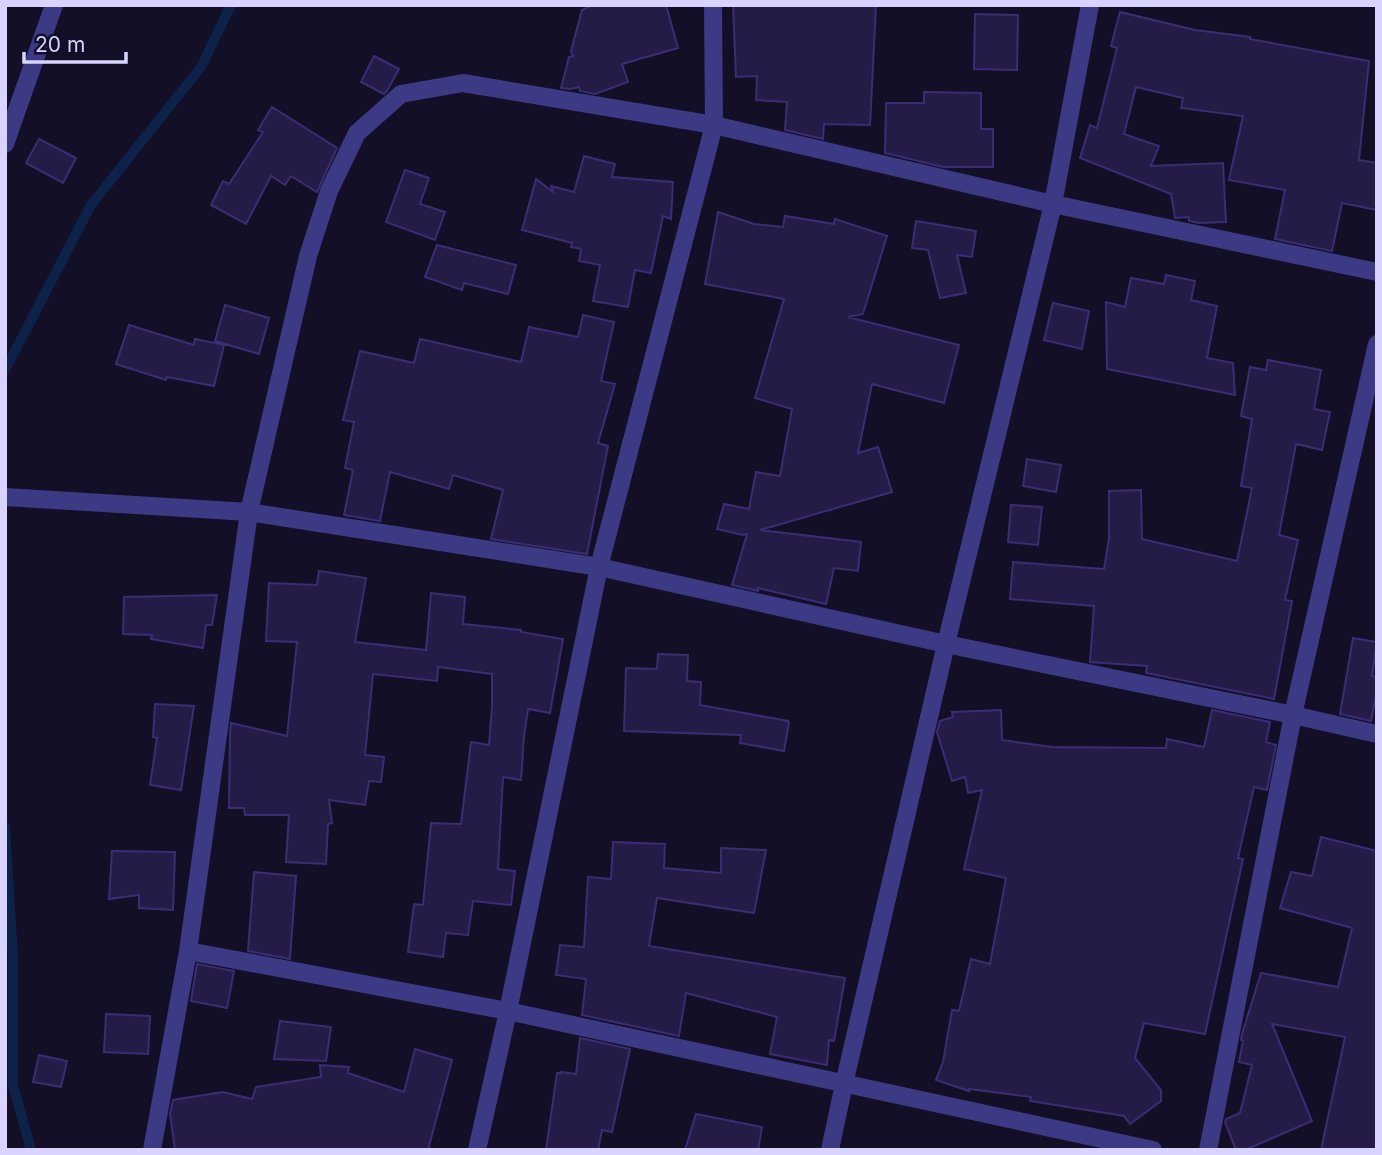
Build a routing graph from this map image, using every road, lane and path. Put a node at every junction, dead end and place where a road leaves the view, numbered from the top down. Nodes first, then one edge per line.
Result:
1 (54, 5) edge
2 (713, 5) edge
3 (1090, 5) edge
4 (714, 125) junction
5 (5, 144) edge
6 (1053, 204) junction
7 (1377, 272) edge
8 (1377, 344) edge
9 (5, 498) edge
10 (249, 512) junction
11 (599, 567) junction
12 (946, 644) junction
13 (1293, 715) junction
14 (1377, 734) edge
15 (188, 951) junction
16 (508, 1011) junction
17 (844, 1084) junction
18 (152, 1150) edge
19 (477, 1150) edge
20 (830, 1150) edge
21 (1153, 1150) edge
22 (1208, 1150) edge

1 - 5 street
2 - 4 street
3 - 6 street
4 - 6 street
4 - 10 street
4 - 11 street
6 - 7 street
6 - 12 street
8 - 13 street
9 - 10 street
10 - 11 street
10 - 15 street
11 - 12 street
11 - 16 street
12 - 13 street
12 - 17 street
13 - 14 street
13 - 22 street
15 - 16 street
15 - 18 street
16 - 17 street
16 - 19 street
17 - 20 street
17 - 21 street

